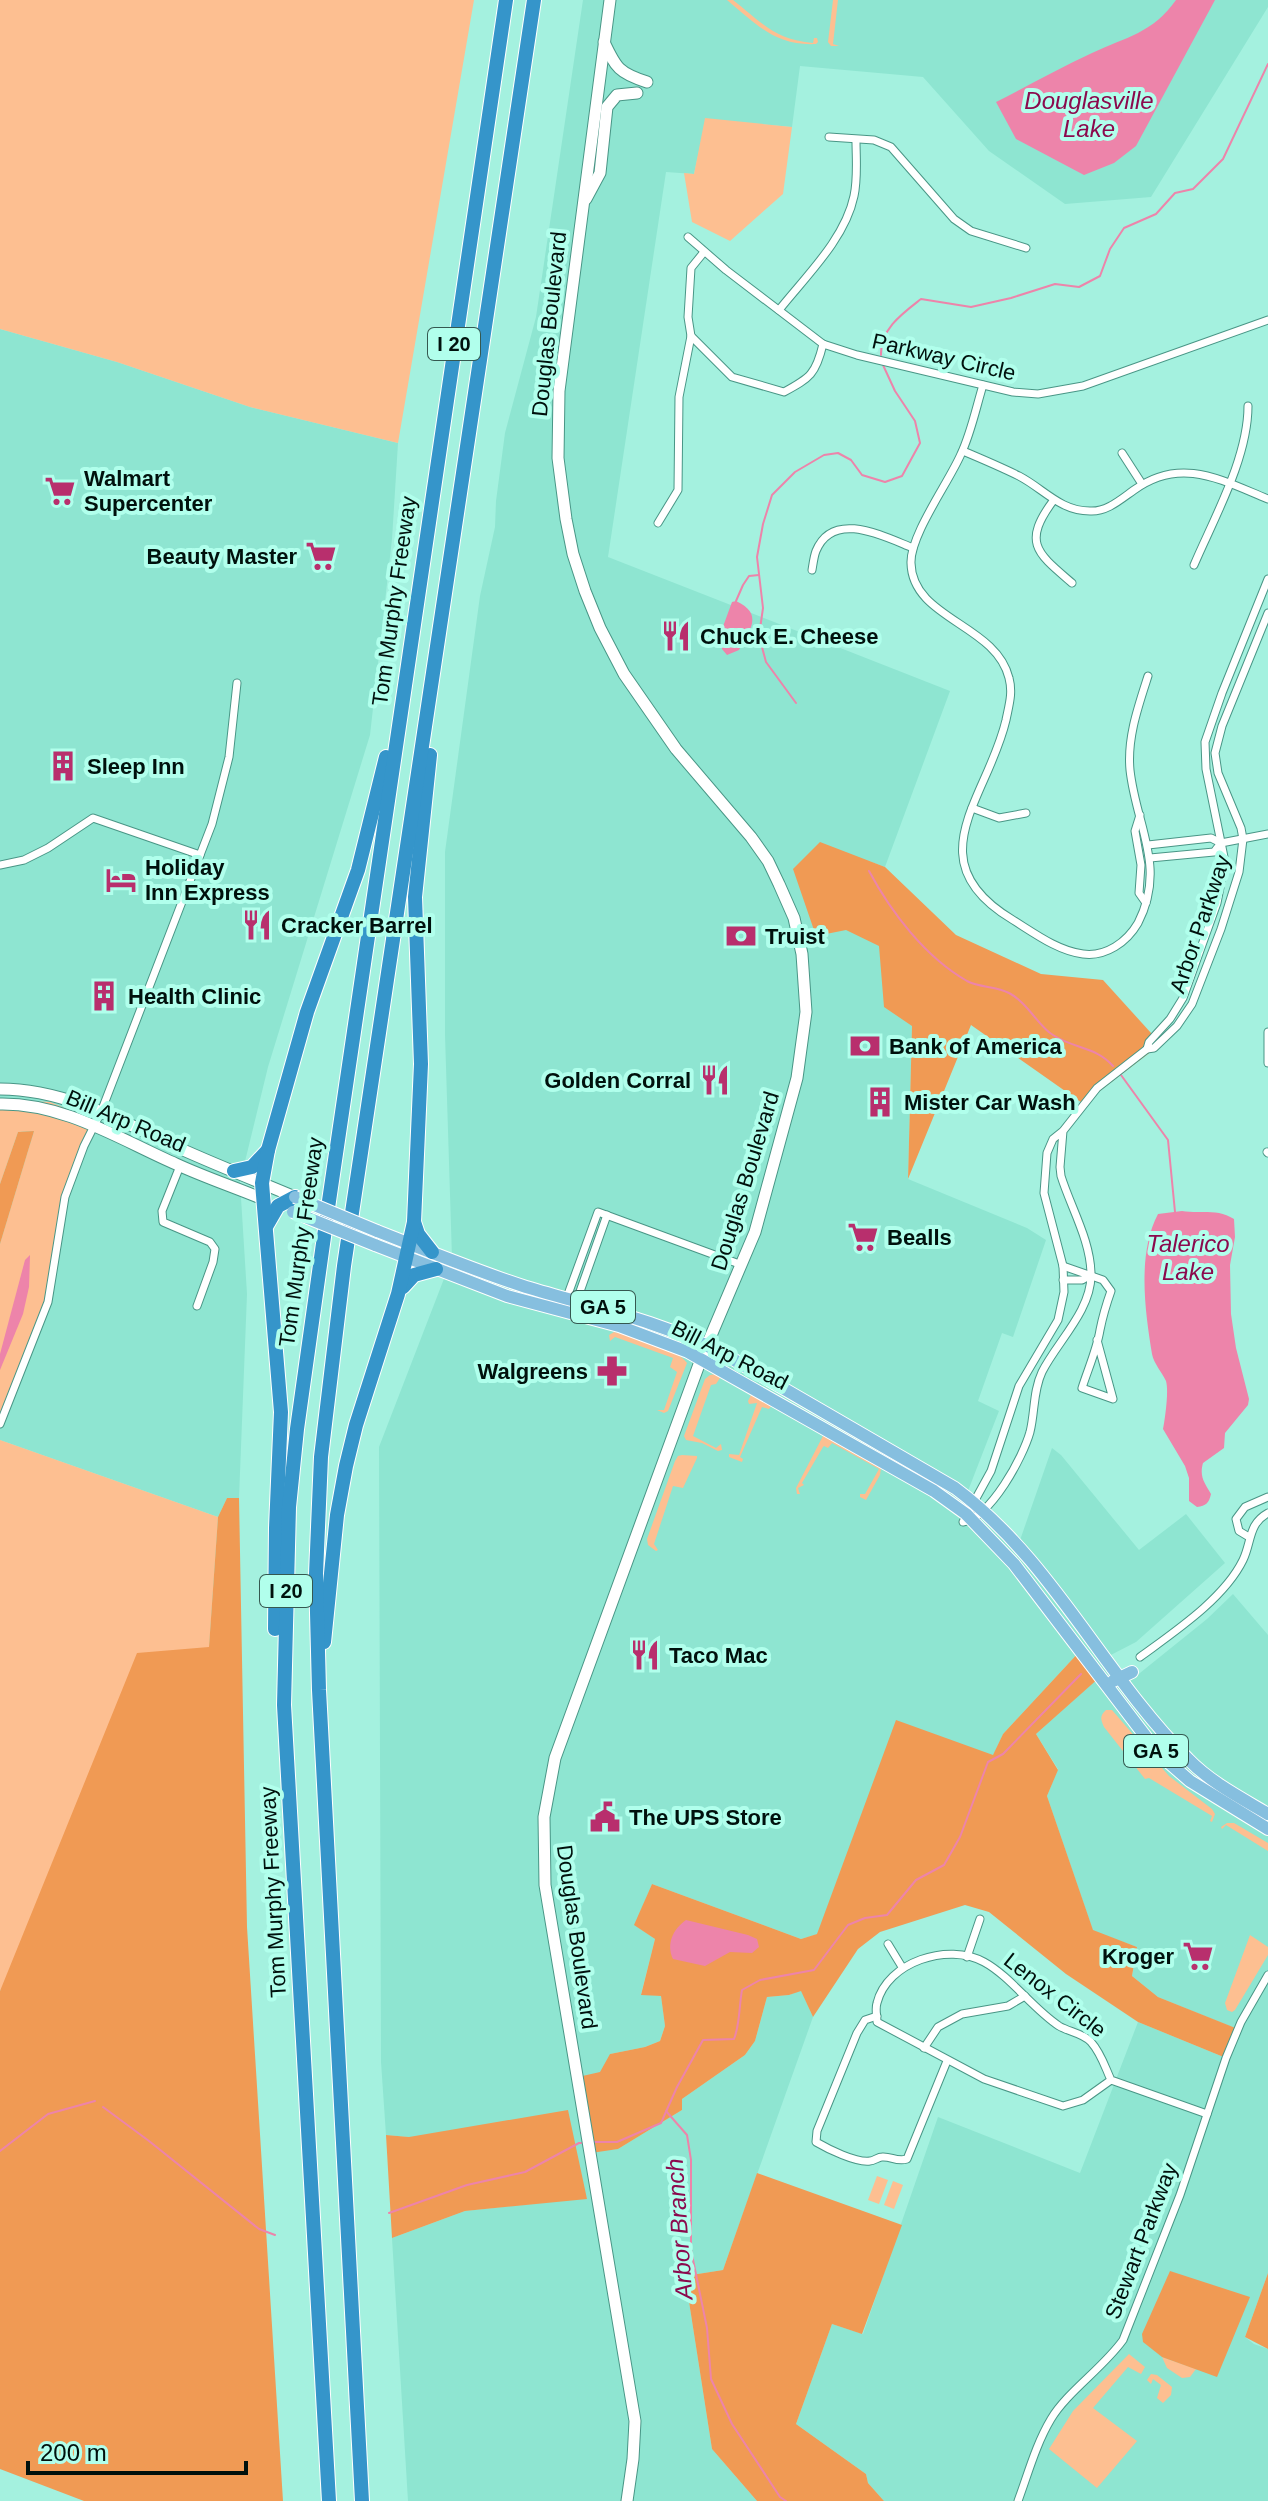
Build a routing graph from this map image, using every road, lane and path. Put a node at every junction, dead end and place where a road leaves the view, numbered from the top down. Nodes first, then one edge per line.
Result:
1 (506, 0) edge
2 (534, 0) edge
3 (610, 0) edge
4 (604, 41) junction
5 (647, 82) dead end
6 (637, 93) dead end
7 (829, 137) dead end
8 (856, 140) junction
9 (582, 206) junction
10 (688, 237) dead end
11 (1026, 248) dead end
12 (704, 252) junction
13 (779, 310) junction
14 (1268, 320) edge
15 (691, 336) junction
16 (823, 344) junction
17 (983, 385) junction
18 (1248, 406) dead end
19 (963, 451) junction
20 (1122, 453) dead end
21 (1229, 483) junction
22 (1142, 484) junction
23 (1268, 499) edge
24 (1053, 501) junction
25 (658, 523) dead end
26 (453, 545) junction
27 (913, 548) junction
28 (1194, 565) dead end
29 (812, 570) dead end
30 (1268, 579) edge
31 (1072, 583) dead end
32 (1268, 613) edge
33 (1148, 676) dead end
34 (237, 683) dead end
35 (404, 687) junction
36 (972, 808) junction
37 (1026, 813) dead end
38 (1140, 815) junction
39 (1268, 834) edge
40 (1243, 839) junction
41 (1221, 843) junction
42 (1148, 845) junction
43 (200, 855) junction
44 (1150, 858) junction
45 (0, 865) edge
46 (1146, 903) junction
47 (1268, 1032) edge
48 (1147, 1049) junction
49 (1268, 1063) edge
50 (0, 1089) edge
51 (0, 1104) edge
52 (101, 1112) junction
53 (95, 1126) junction
54 (1063, 1131) junction
55 (268, 1150) junction
56 (180, 1166) junction
57 (234, 1171) junction
58 (262, 1183) junction
59 (263, 1199) junction
60 (294, 1205) junction
61 (278, 1206) junction
62 (607, 1215) junction
63 (414, 1222) junction
64 (267, 1225) junction
65 (408, 1251) junction
66 (432, 1252) junction
67 (742, 1265) junction
68 (1063, 1266) junction
69 (436, 1269) junction
70 (1091, 1275) junction
71 (1063, 1280) junction
72 (398, 1294) junction
73 (572, 1299) junction
74 (197, 1306) dead end
75 (1097, 1340) junction
76 (707, 1346) junction
77 (701, 1359) junction
78 (0, 1424) edge
79 (1268, 1497) edge
80 (979, 1506) junction
81 (1268, 1513) edge
82 (969, 1517) junction
83 (1249, 1537) junction
84 (1140, 1657) dead end
85 (1086, 1659) junction
86 (1126, 1676) junction
87 (319, 1690) junction
88 (284, 1705) junction
89 (1268, 1814) edge
90 (1268, 1829) edge
91 (980, 1919) dead end
92 (888, 1944) dead end
93 (967, 1957) junction
94 (902, 1967) junction
95 (1268, 1975) edge
96 (1025, 1996) junction
97 (877, 2016) junction
98 (924, 2048) junction
99 (947, 2061) junction
100 (1111, 2080) junction
101 (1207, 2114) junction
102 (329, 2501) edge
103 (362, 2501) edge
104 (627, 2501) edge
105 (1018, 2501) edge

1 - 35 highway, Tom Murphy Freeway / I 20
2 - 26 highway, I 20
3 - 4 main road, Douglas Boulevard
4 - 5 main road
4 - 9 main road, Douglas Boulevard
6 - 9 main road
7 - 8 street
8 - 11 street
8 - 13 street
9 - 67 main road, Douglas Boulevard
10 - 12 street, Parkway Circle
12 - 13 street, Parkway Circle
12 - 15 street
13 - 16 street, Parkway Circle
14 - 17 street, Parkway Circle
15 - 16 street
15 - 25 street
16 - 17 street, Parkway Circle
17 - 19 street
18 - 21 street
19 - 24 street
19 - 27 street
20 - 22 street
21 - 22 street
21 - 23 street
21 - 28 street
22 - 24 street
24 - 31 street
26 - 63 highway
26 - 87 highway, I 20
27 - 29 street
27 - 36 street
30 - 41 street, Arbor Parkway
32 - 40 street, Arbor Parkway
33 - 38 street
34 - 43 street
35 - 55 highway
35 - 88 highway, Tom Murphy Freeway / I 20
36 - 37 street
36 - 46 street
38 - 42 street
38 - 46 street
39 - 40 street
40 - 41 street
40 - 48 street, Arbor Parkway
41 - 42 street
41 - 44 street
41 - 48 street, Arbor Parkway
42 - 44 street
43 - 45 street
43 - 52 street
44 - 46 street
47 - 49 street
48 - 54 street, Arbor Parkway
50 - 52 main road, Bill Arp Road / GA 5
51 - 53 main road, Bill Arp Road
52 - 53 street
52 - 57 main road, Bill Arp Road / GA 5
53 - 56 main road, Bill Arp Road
53 - 78 street
54 - 68 street, Arbor Parkway
54 - 70 street, Arbor Parkway
55 - 57 highway
55 - 58 highway
56 - 59 main road, Bill Arp Road
56 - 74 street
57 - 58 main road, Bill Arp Road / GA 5
58 - 59 highway
58 - 60 main road, Bill Arp Road / GA 5
59 - 61 main road, Bill Arp Road
59 - 64 highway
60 - 61 highway
60 - 65 main road, Bill Arp Road / GA 5, bridge
60 - 65 main road, Bill Arp Road / GA 5, bridge
61 - 64 highway
62 - 67 street
62 - 73 street
62 - 73 street
63 - 65 highway
63 - 66 highway
64 - 88 highway
65 - 66 main road, Bill Arp Road / GA 5
65 - 69 main road, Bill Arp Road / GA 5
65 - 72 highway
66 - 73 main road, Bill Arp Road / GA 5
67 - 76 main road, Douglas Boulevard
68 - 70 street
68 - 71 street, Arbor Parkway
69 - 72 highway
69 - 77 main road, Bill Arp Road / GA 5
70 - 71 street
70 - 75 street, Arbor Parkway
70 - 80 street, Arbor Parkway
71 - 80 street, Arbor Parkway
72 - 87 highway
73 - 76 main road, Bill Arp Road / GA 5
75 - 75 street, Arbor Parkway
76 - 77 main road, Douglas Boulevard
76 - 80 main road, Bill Arp Road / GA 5
77 - 82 main road, Bill Arp Road / GA 5
77 - 104 main road, Douglas Boulevard
79 - 83 street
80 - 82 street, Arbor Parkway
80 - 86 main road, Bill Arp Road / GA 5
81 - 83 street
82 - 85 main road, Bill Arp Road / GA 5
83 - 84 street
85 - 86 main road
85 - 90 main road, Bill Arp Road / GA 5
86 - 89 main road, Bill Arp Road / GA 5
87 - 103 highway, I 20
88 - 102 highway, Tom Murphy Freeway / I 20
91 - 93 street
92 - 94 street
93 - 94 street
93 - 96 street, Lenox Circle
94 - 97 street
95 - 101 street, Stewart Parkway
96 - 98 street
96 - 100 street, Lenox Circle
97 - 98 street
97 - 99 street
98 - 99 street
99 - 100 street
100 - 101 street
101 - 105 street, Stewart Parkway

